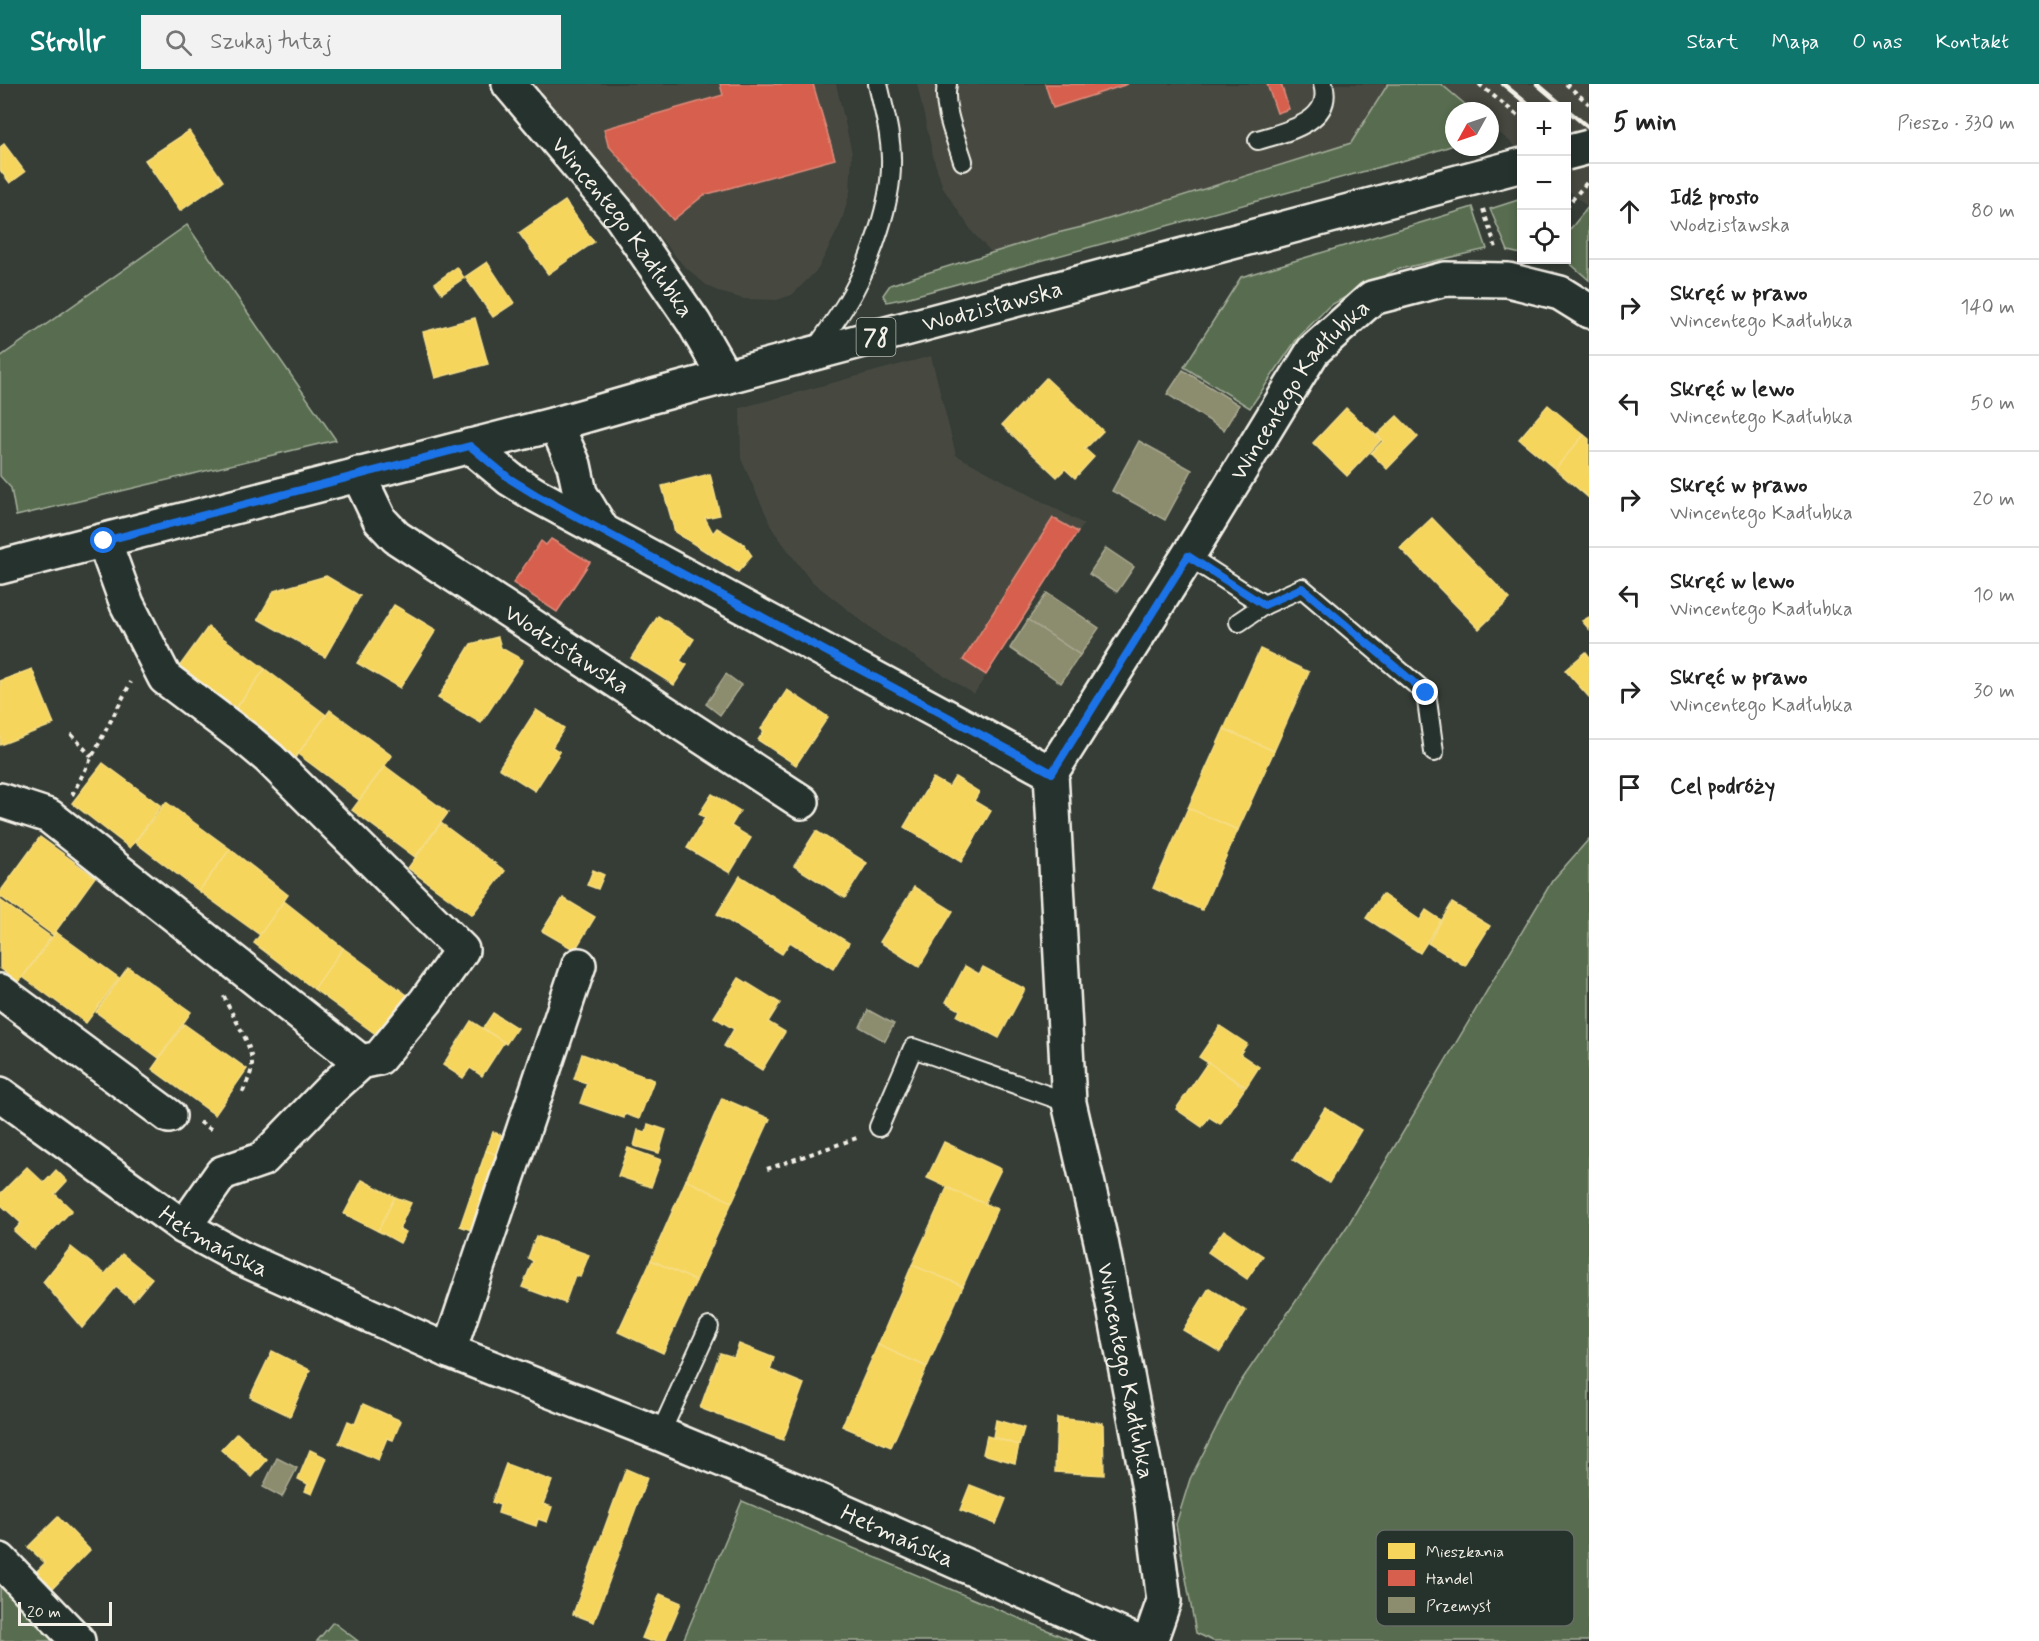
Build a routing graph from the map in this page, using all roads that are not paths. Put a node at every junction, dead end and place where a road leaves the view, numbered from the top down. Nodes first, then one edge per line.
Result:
1 (509, 84) edge
2 (878, 84) edge
3 (947, 84) edge
4 (1323, 84) edge
5 (1258, 140) dead end
6 (1589, 147) edge
7 (1571, 152) edge
8 (963, 161) dead end
9 (1517, 166) edge
10 (1589, 311) edge
11 (812, 354) junction
12 (725, 377) junction
13 (556, 424) junction
14 (470, 446) junction
15 (358, 474) junction
16 (601, 528) junction
17 (104, 541) junction
18 (1188, 556) junction
19 (0, 567) edge
20 (1264, 605) junction
21 (1239, 622) dead end
22 (1434, 752) dead end
23 (1052, 773) junction
24 (0, 800) edge
25 (802, 802) dead end
26 (579, 965) dead end
27 (0, 991) edge
28 (362, 1062) junction
29 (0, 1094) edge
30 (1069, 1103) junction
31 (169, 1116) dead end
32 (879, 1127) road end
33 (184, 1227) junction
34 (709, 1327) dead end
35 (449, 1351) junction
36 (660, 1434) junction
37 (0, 1560) edge
38 (78, 1641) edge
39 (1135, 1641) edge
40 (1150, 1641) edge

1 - 12 street, Wincentego Kadłubka
2 - 11 lane
3 - 8 lane
4 - 5 lane
6 - 7 street, bridge
9 - 11 street, Wodzisławska / 78
10 - 18 street, Wincentego Kadłubka
11 - 12 street, Wodzisławska / 78
12 - 13 street, Wodzisławska / 78
13 - 14 street, Wodzisławska / 78
13 - 16 street
14 - 15 street, Wodzisławska / 78
14 - 16 street
15 - 17 street, Wodzisławska / 78
15 - 25 street, Wodzisławska
16 - 23 street
17 - 19 street, Wodzisławska / 78
17 - 28 street
18 - 20 lane
18 - 23 street, Wincentego Kadłubka
20 - 21 lane
20 - 22 lane
23 - 30 street, Wincentego Kadłubka
24 - 28 street
26 - 35 street
27 - 31 street
28 - 33 street
29 - 33 street, Hetmańska
30 - 32 lane
30 - 40 street, Wincentego Kadłubka
33 - 35 street, Hetmańska
34 - 36 lane
35 - 36 street, Hetmańska
36 - 39 street, Hetmańska
37 - 38 street

